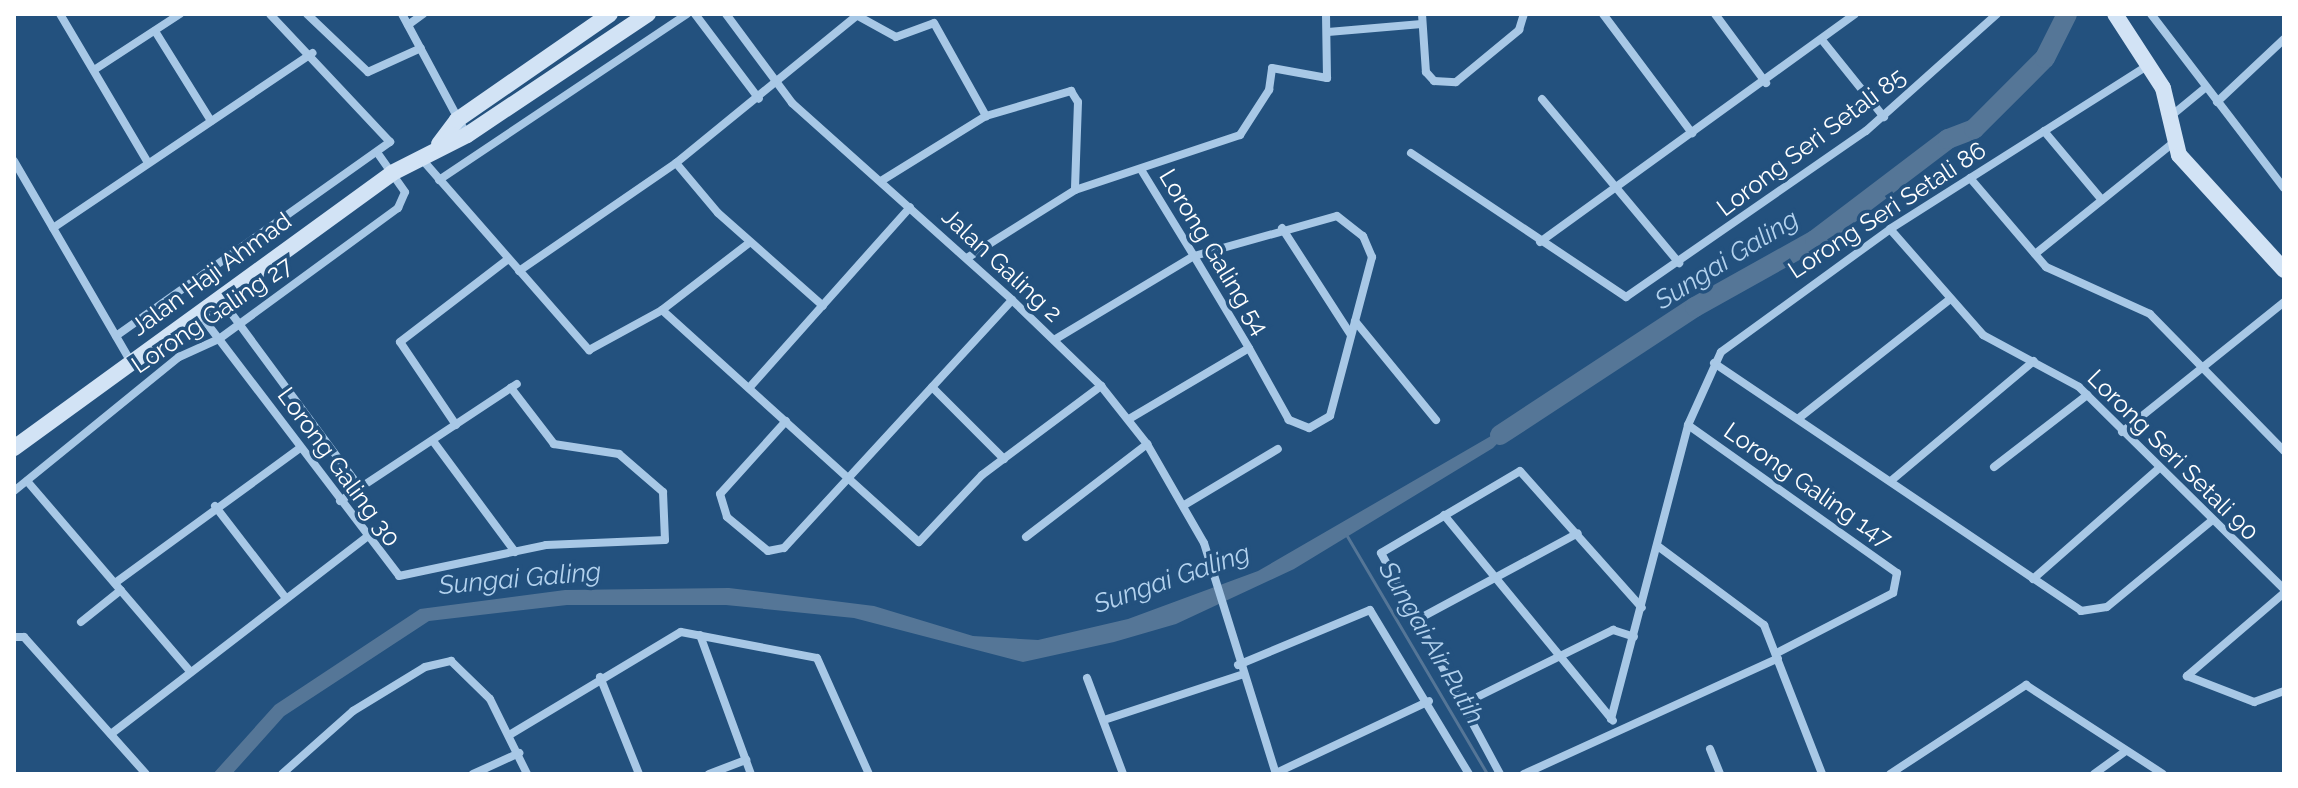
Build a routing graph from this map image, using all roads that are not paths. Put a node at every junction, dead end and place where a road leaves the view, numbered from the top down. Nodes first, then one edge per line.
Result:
1 (60, 14) edge
2 (180, 14) edge
3 (270, 14) edge
4 (307, 14) edge
5 (402, 14) edge
6 (423, 14) edge
7 (612, 14) edge
8 (687, 14) edge
9 (695, 14) edge
10 (726, 14) edge
11 (1326, 14) edge
12 (1524, 14) edge
13 (1603, 14) edge
14 (1715, 14) edge
15 (1855, 14) edge
16 (1997, 14) edge
17 (2115, 14) edge
18 (2151, 14) edge
19 (859, 15) edge
20 (1422, 19) edge
21 (633, 20) edge
22 (408, 25) junction
23 (155, 31) junction
24 (1328, 32) junction
25 (2284, 39) edge
26 (1822, 40) junction
27 (421, 48) junction
28 (312, 53) junction
29 (2148, 64) junction
30 (94, 70) junction
31 (1766, 83) junction
32 (776, 86) junction
33 (2205, 88) junction
34 (759, 99) junction
35 (1542, 99) dead end
36 (2217, 102) junction
37 (986, 116) junction
38 (2170, 116) junction
39 (1884, 117) junction
40 (457, 120) junction
41 (211, 121) junction
42 (2044, 131) junction
43 (1692, 133) junction
44 (467, 135) junction
45 (439, 144) junction
46 (2172, 144) junction
47 (1411, 153) dead end
48 (379, 155) junction
49 (420, 156) junction
50 (14, 161) edge
51 (148, 163) junction
52 (676, 163) junction
53 (1142, 171) junction
54 (392, 173) junction
55 (1970, 178) junction
56 (439, 180) junction
57 (881, 181) junction
58 (1615, 186) junction
59 (2284, 188) edge
60 (1075, 190) junction
61 (2102, 200) junction
62 (910, 207) junction
63 (53, 228) junction
64 (1282, 228) junction
65 (1890, 229) junction
66 (1540, 242) junction
67 (749, 243) junction
68 (2035, 254) junction
69 (1194, 256) junction
70 (967, 258) junction
71 (508, 259) junction
72 (2281, 260) edge
73 (1679, 263) junction
74 (519, 271) junction
75 (219, 298) junction
76 (1950, 299) junction
77 (1012, 300) junction
78 (2284, 302) edge
79 (823, 306) junction
80 (662, 310) junction
81 (199, 313) junction
82 (1355, 321) junction
83 (238, 324) junction
84 (1351, 335) junction
85 (116, 336) junction
86 (219, 339) junction
87 (1054, 340) junction
88 (1249, 348) junction
89 (2034, 361) junction
90 (131, 362) junction
91 (1714, 363) junction
92 (2203, 368) junction
93 (1101, 386) junction
94 (932, 387) junction
95 (749, 388) junction
96 (2087, 395) junction
97 (1799, 418) junction
98 (1129, 419) junction
99 (1436, 420) dead end
100 (786, 421) junction
101 (456, 425) junction
102 (1688, 425) junction
103 (2122, 432) junction
104 (433, 441) junction
105 (15, 443) edge
106 (1147, 444) junction
107 (300, 448) junction
108 (1278, 449) dead end
109 (2284, 451) edge
110 (1004, 459) junction
111 (1994, 467) dead end
112 (2157, 470) junction
113 (848, 478) junction
114 (1892, 480) junction
115 (27, 481) junction
116 (360, 488) junction
117 (14, 491) edge
118 (340, 501) junction
119 (1186, 504) junction
120 (215, 506) junction
121 (1444, 515) junction
122 (2210, 522) junction
123 (1578, 533) junction
124 (367, 537) junction
125 (1026, 537) dead end
126 (1659, 547) junction
127 (515, 552) junction
128 (1493, 578) junction
129 (2033, 579) junction
130 (118, 586) junction
131 (2284, 591) edge
132 (285, 597) junction
133 (1642, 608) junction
134 (81, 622) dead end
135 (1413, 622) junction
136 (700, 635) junction
137 (14, 637) edge
138 (1634, 637) junction
139 (1778, 655) junction
140 (1559, 658) junction
141 (1238, 665) junction
142 (189, 670) junction
143 (1241, 675) junction
144 (600, 677) junction
145 (1087, 678) dead end
146 (2284, 691) edge
147 (1429, 701) junction
148 (1459, 706) junction
149 (1611, 719) junction
150 (1104, 720) junction
151 (1618, 728) junction
152 (111, 734) junction
153 (511, 734) junction
154 (1710, 749) dead end
155 (2124, 752) junction
156 (519, 753) junction
157 (746, 760) junction
158 (1276, 773) edge
159 (146, 774) edge
160 (282, 774) edge
161 (473, 774) edge
162 (527, 774) edge
163 (639, 774) edge
164 (709, 774) edge
165 (751, 774) edge
166 (869, 774) edge
167 (1123, 774) edge
168 (1469, 774) edge
169 (1500, 774) edge
170 (1524, 774) edge
171 (1720, 774) edge
172 (1822, 774) edge
173 (1890, 774) edge
174 (2094, 774) edge
175 (2163, 774) edge

1 - 30 street
2 - 23 street
3 - 28 street
4 - 27 street
5 - 22 street
6 - 22 street
7 - 21 street
7 - 40 street, Jalan Haji Ahmad
8 - 56 street
9 - 34 street
10 - 32 street, Jalan Galing 2
11 - 24 street
12 - 20 street
13 - 43 street
14 - 31 street
15 - 26 street
16 - 39 street, Lorong Seri Setali 85
17 - 29 street
18 - 33 street
19 - 32 street
19 - 37 street
20 - 24 street
21 - 44 street, Jalan Haji Ahmad
22 - 27 street
23 - 30 street
23 - 41 street
24 - 53 street, Lorong Galing 54
25 - 36 street
26 - 31 street
26 - 39 street
27 - 40 street
28 - 41 street
28 - 48 street
29 - 38 street
29 - 42 street, Lorong Seri Setali 86
30 - 51 street
31 - 43 street
32 - 34 street
32 - 57 street, Jalan Galing 2
33 - 36 street
33 - 38 street
34 - 52 street
35 - 58 street
36 - 59 street
37 - 57 street
37 - 60 street
38 - 46 street
39 - 73 street, Lorong Seri Setali 85
40 - 44 street
40 - 45 street, Jalan Haji Ahmad
41 - 51 street
42 - 55 street, Lorong Seri Setali 86
42 - 61 street
43 - 58 street
44 - 45 street, Jalan Haji Ahmad
45 - 49 street, Jalan Haji Ahmad
46 - 61 street
46 - 72 street
47 - 66 street
48 - 54 street
48 - 85 street
49 - 54 street, Jalan Haji Ahmad
49 - 56 street
50 - 63 street
51 - 63 street
52 - 67 street
52 - 74 street
53 - 60 street
53 - 69 street, Lorong Galing 54
54 - 75 street, Jalan Haji Ahmad
54 - 83 street, Lorong Galing 27
55 - 65 street, Lorong Seri Setali 86
55 - 68 street
56 - 71 street
57 - 62 street, Jalan Galing 2
58 - 66 street
58 - 73 street
60 - 70 street
61 - 68 street
62 - 70 street, Jalan Galing 2
62 - 79 street
63 - 85 street
64 - 69 street
64 - 82 street
64 - 84 street
65 - 76 street, Lorong Seri Setali 90
65 - 91 street, Lorong Seri Setali 86
66 - 73 street, Lorong Seri Setali 85
67 - 79 street
67 - 80 street
68 - 92 street
69 - 87 street
69 - 88 street, Lorong Galing 54
70 - 77 street, Jalan Galing 2
71 - 74 street
71 - 101 street
74 - 80 street
75 - 81 street, Jalan Haji Ahmad
75 - 83 street, Lorong Galing 30
76 - 89 street, Lorong Seri Setali 90
76 - 97 street
77 - 87 street, Jalan Galing 2
77 - 94 street
78 - 92 street
79 - 95 street
80 - 95 street
81 - 86 street, Lorong Galing 30
81 - 90 street, Jalan Haji Ahmad
82 - 84 street
82 - 99 street
83 - 86 street, Lorong Galing 27
83 - 116 street, Lorong Galing 30
84 - 88 street, Lorong Galing 54
85 - 90 street
86 - 107 street, Lorong Galing 30
86 - 115 street, Lorong Galing 27
87 - 93 street, Jalan Galing 2
88 - 98 street
89 - 96 street, Lorong Seri Setali 90
89 - 114 street
90 - 105 street, Jalan Haji Ahmad
91 - 97 street
91 - 102 street, Lorong Seri Setali 86
92 - 103 street
92 - 109 street
93 - 98 street, Jalan Galing 2
93 - 110 street
94 - 110 street
94 - 113 street
95 - 100 street
96 - 103 street, Lorong Seri Setali 90
96 - 111 street
97 - 114 street
98 - 106 street, Jalan Galing 2
100 - 113 street
100 - 113 street
101 - 104 street
101 - 127 street, Lorong Galing 30
102 - 126 street, Lorong Seri Setali 86
102 - 139 street, Lorong Galing 147
103 - 112 street, Lorong Seri Setali 90
104 - 116 street
104 - 127 street
106 - 119 street, Jalan Galing 2
106 - 125 street
107 - 118 street, Lorong Galing 30
107 - 120 street
108 - 119 street
110 - 113 street
112 - 122 street, Lorong Seri Setali 90
112 - 129 street
114 - 129 street
115 - 117 street
115 - 130 street
116 - 118 street
118 - 124 street, Lorong Galing 30
119 - 141 street, Jalan Galing 2
120 - 130 street
120 - 132 street
121 - 123 street
121 - 128 street
121 - 135 street
122 - 129 street
122 - 131 street, Lorong Seri Setali 90
123 - 128 street
123 - 133 street
124 - 127 street, Lorong Galing 30
124 - 132 street
126 - 133 street, Lorong Seri Setali 86
126 - 139 street
128 - 135 street
128 - 140 street
130 - 134 street
130 - 142 street
131 - 146 street
132 - 142 street
133 - 138 street, Lorong Seri Setali 86
135 - 148 street
136 - 144 street
136 - 157 street
136 - 166 street
137 - 152 street
138 - 140 street
138 - 149 street, Lorong Seri Setali 86
139 - 151 street
139 - 172 street
140 - 148 street
140 - 149 street
141 - 143 street, Jalan Galing 2
141 - 147 street
142 - 152 street
143 - 150 street
143 - 158 street, Jalan Galing 2
144 - 153 street
144 - 163 street
145 - 150 street
147 - 158 street
147 - 168 street
148 - 169 street
149 - 151 street
150 - 167 street
151 - 170 street
152 - 159 street
153 - 156 street
153 - 160 street
154 - 171 street
155 - 173 street
155 - 174 street
155 - 175 street
156 - 161 street
156 - 162 street
157 - 164 street
157 - 165 street

